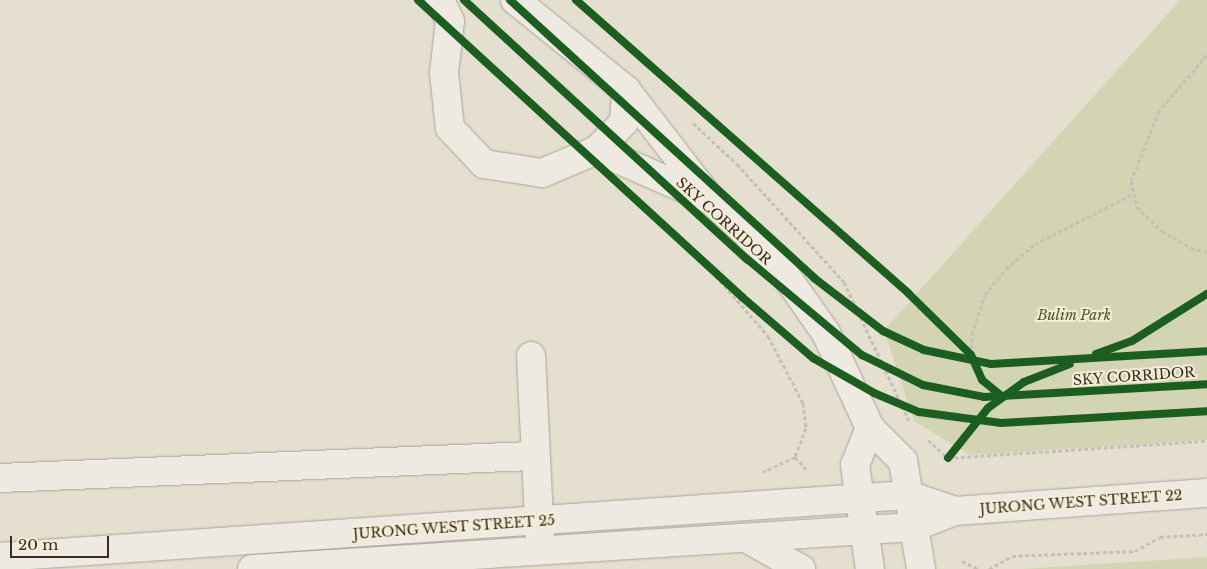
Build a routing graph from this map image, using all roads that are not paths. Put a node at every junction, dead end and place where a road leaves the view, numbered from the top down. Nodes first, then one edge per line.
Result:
1 (440, 0) edge
2 (515, 0) edge
3 (626, 90) junction
4 (597, 150) junction
5 (711, 200) junction
6 (531, 356) dead end
7 (870, 428) junction
8 (532, 456) junction
9 (0, 478) edge
10 (1207, 493) edge
11 (908, 495) junction
12 (860, 498) junction
13 (955, 511) junction
14 (538, 522) junction
15 (914, 527) junction
16 (865, 531) junction
17 (742, 536) junction
18 (541, 550) junction
19 (0, 557) edge
20 (252, 569) edge
21 (801, 569) edge
22 (870, 569) edge
23 (921, 569) edge

1 - 4 street
2 - 3 street
3 - 4 street
3 - 5 street
4 - 5 street
5 - 7 street
6 - 8 street
7 - 11 street
7 - 12 street
8 - 9 street
8 - 14 street
10 - 13 street, JURONG WEST STREET 22
11 - 12 street, JURONG WEST STREET 25
11 - 13 street, JURONG WEST STREET 22
11 - 15 street
12 - 14 street, JURONG WEST STREET 25
12 - 16 street
13 - 15 street, JURONG WEST STREET 22
14 - 18 street
14 - 19 street, JURONG WEST STREET 25
15 - 16 street, JURONG WEST STREET 25
15 - 23 street
16 - 17 street, JURONG WEST STREET 25
16 - 22 street
17 - 18 street, JURONG WEST STREET 25
17 - 21 street
18 - 20 street, JURONG WEST STREET 25

